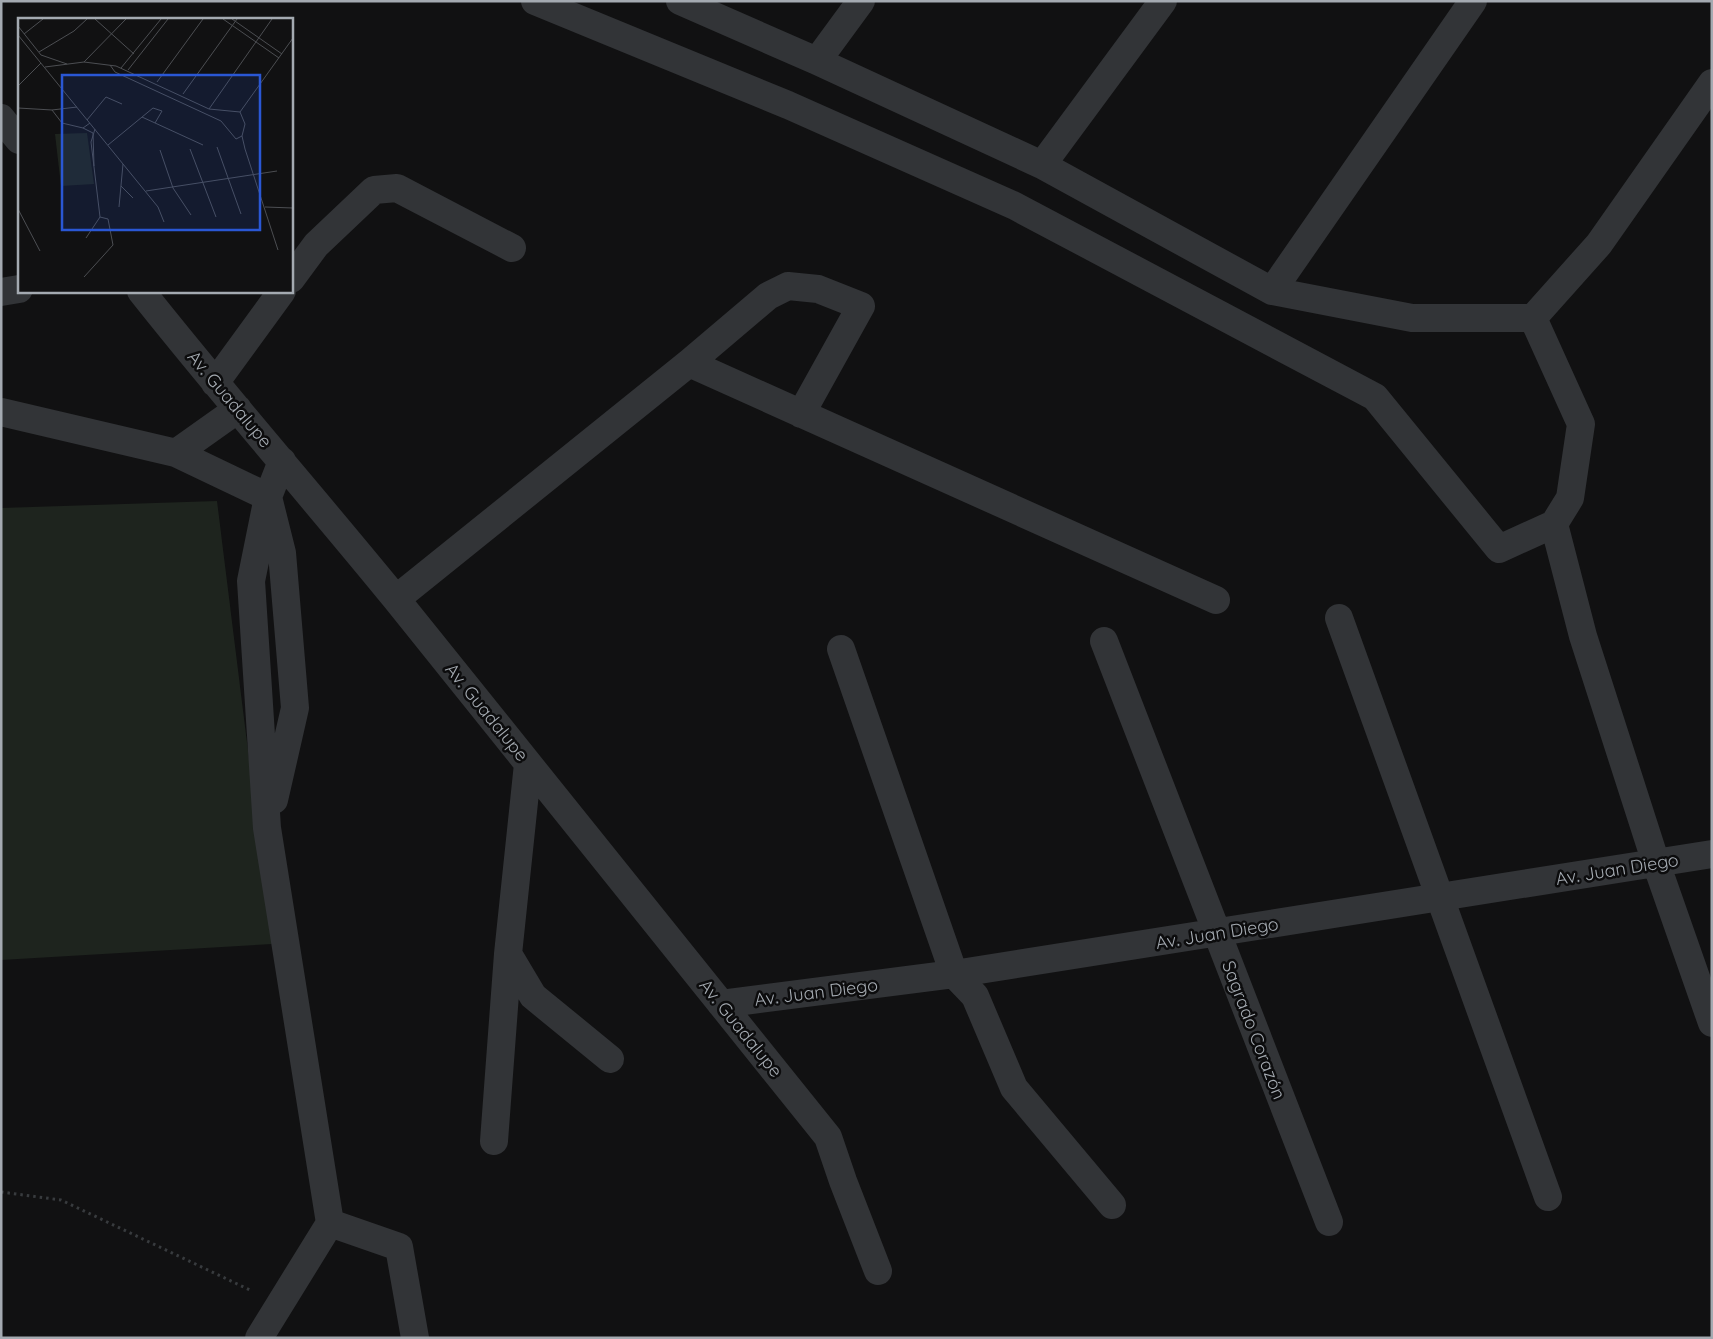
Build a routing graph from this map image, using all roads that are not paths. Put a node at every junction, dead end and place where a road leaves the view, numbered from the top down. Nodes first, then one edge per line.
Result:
1 (535, 1) edge
2 (680, 1) edge
3 (860, 1) edge
4 (1163, 1) edge
5 (1473, 1) edge
6 (816, 61) junction
7 (1712, 83) edge
8 (1, 118) edge
9 (18, 139) edge
10 (1042, 165) junction
11 (512, 248) dead end
12 (292, 278) edge
13 (18, 289) edge
14 (1272, 291) junction
15 (1, 292) edge
16 (142, 292) edge
17 (281, 292) edge
18 (1533, 318) junction
19 (689, 363) junction
20 (215, 383) junction
21 (238, 408) junction
22 (1, 412) edge
23 (801, 414) junction
24 (176, 453) junction
25 (282, 461) junction
26 (268, 497) junction
27 (1554, 524) junction
28 (396, 599) junction
29 (1216, 600) dead end
30 (1339, 618) dead end
31 (1104, 641) dead end
32 (841, 649) dead end
33 (528, 764) junction
34 (267, 828) junction
35 (1712, 854) edge
36 (1656, 863) junction
37 (1440, 897) junction
38 (1216, 933) junction
39 (508, 954) junction
40 (954, 974) junction
41 (721, 1004) junction
42 (1712, 1023) edge
43 (610, 1059) dead end
44 (494, 1141) dead end
45 (1548, 1197) dead end
46 (1112, 1205) dead end
47 (1329, 1222) dead end
48 (330, 1223) junction
49 (878, 1271) dead end
50 (259, 1338) edge
51 (416, 1338) edge

1 - 27 street
2 - 6 street
3 - 6 street
4 - 10 street
5 - 14 street
6 - 10 street
7 - 18 street
8 - 9 street
10 - 14 street
11 - 12 street
13 - 15 street
14 - 18 street
16 - 20 street, Av. Guadalupe
17 - 20 street
18 - 27 street
19 - 23 street
19 - 23 street
19 - 28 street
20 - 21 street, Av. Guadalupe
21 - 24 street
21 - 25 street, Av. Guadalupe
22 - 24 street
23 - 29 street
24 - 26 street
25 - 26 street
25 - 28 street, Av. Guadalupe
26 - 34 street
26 - 34 street
27 - 36 street
28 - 33 street, Av. Guadalupe
30 - 37 street
31 - 38 street, Sagrado Corazón
32 - 40 street
33 - 39 street
33 - 41 street, Av. Guadalupe
34 - 48 street
35 - 36 street, Av. Juan Diego
36 - 37 street, Av. Juan Diego
36 - 42 street
37 - 38 street, Av. Juan Diego
37 - 45 street
38 - 40 street, Av. Juan Diego
38 - 47 street, Sagrado Corazón
39 - 43 street
39 - 44 street
40 - 41 street, Av. Juan Diego
40 - 46 street
41 - 49 street, Av. Guadalupe
48 - 50 street
48 - 51 street

